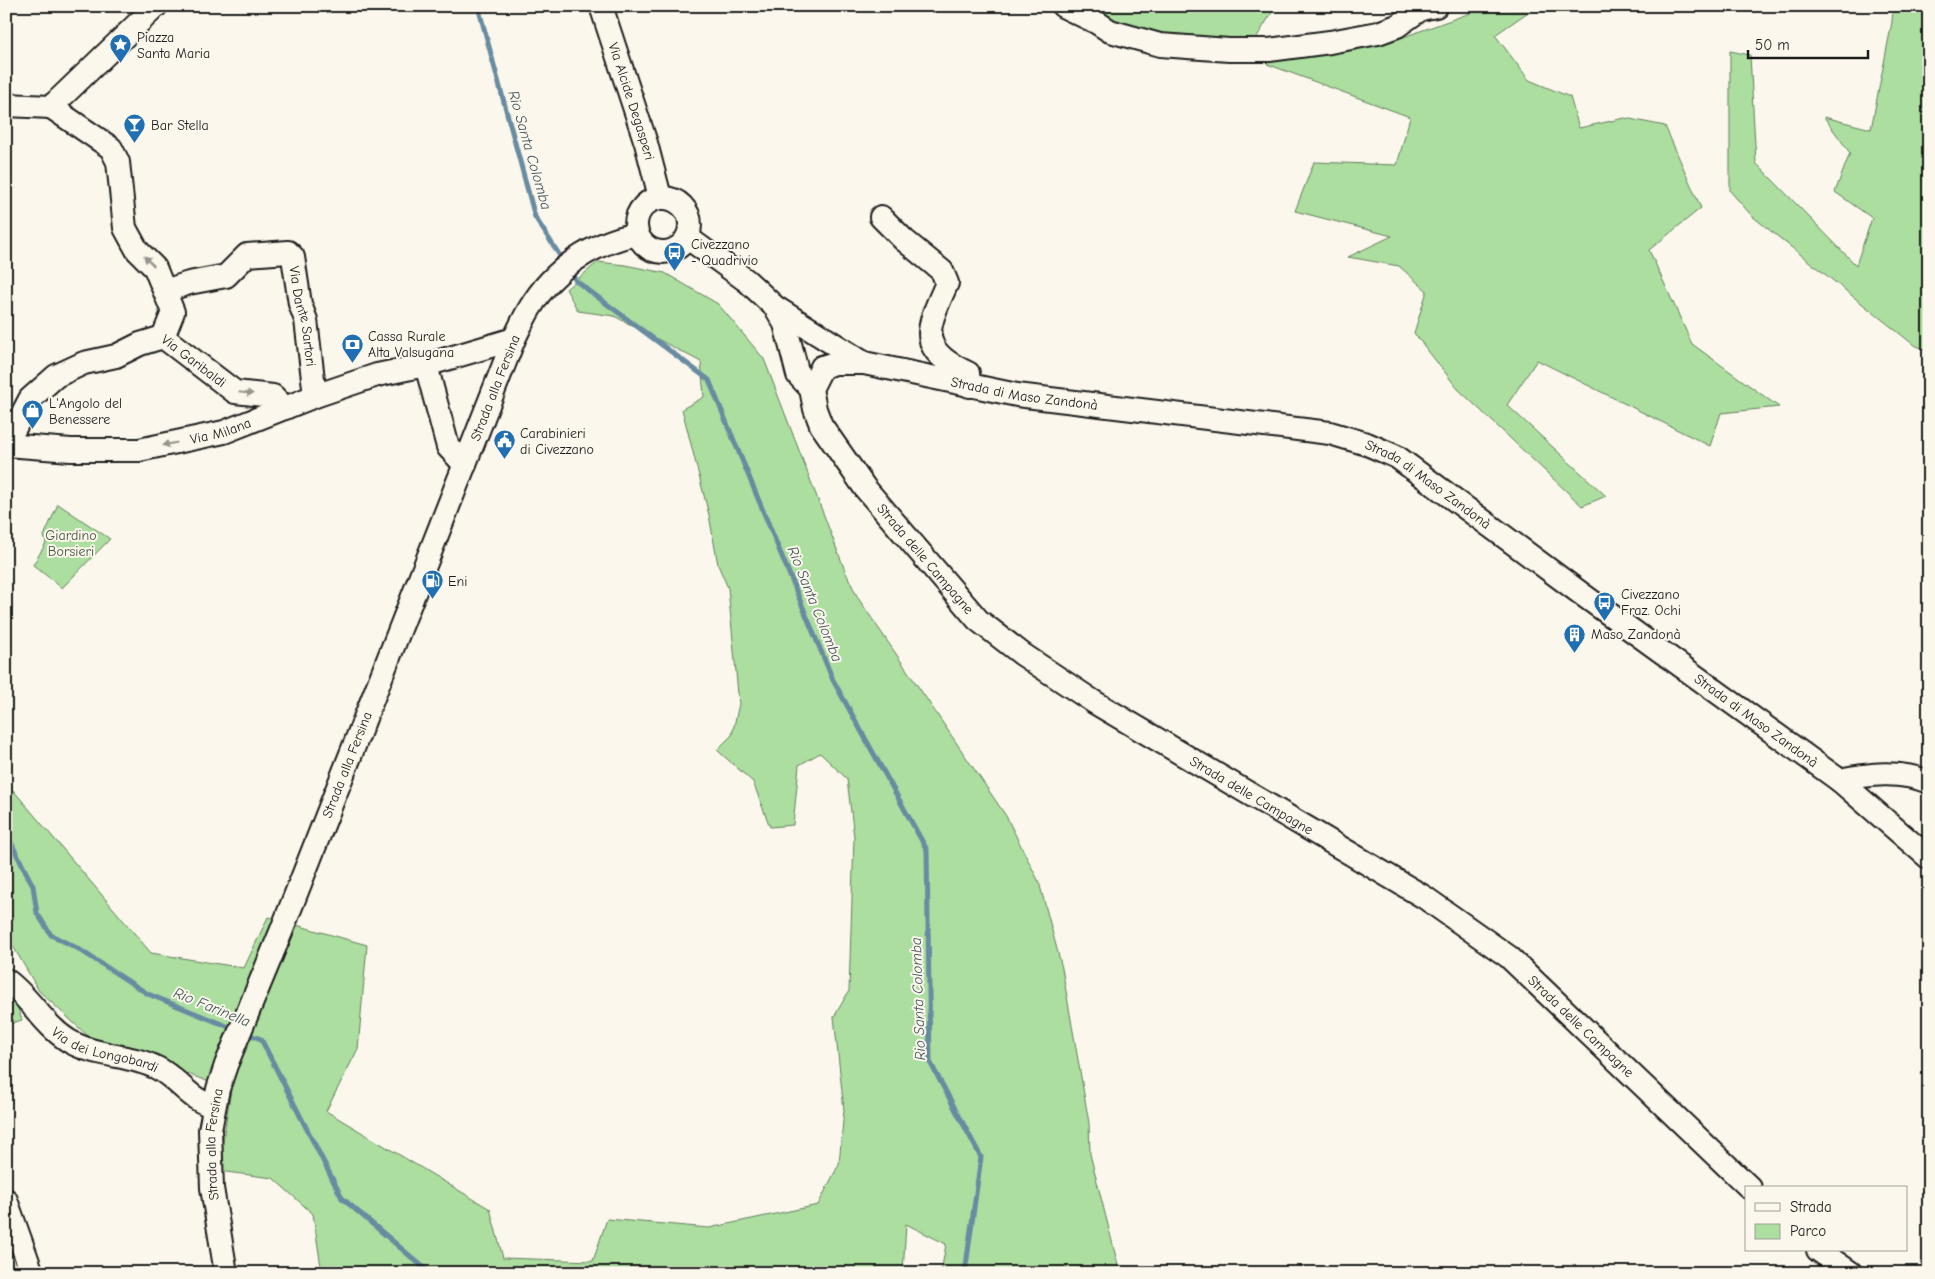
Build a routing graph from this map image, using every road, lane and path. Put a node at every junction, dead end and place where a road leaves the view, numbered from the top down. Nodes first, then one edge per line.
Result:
1 (156, 6) edge
2 (601, 6) edge
3 (1062, 6) edge
4 (1436, 6) edge
5 (6, 105) edge
6 (51, 107) junction
7 (660, 197) junction
8 (881, 217) dead end
9 (627, 236) junction
10 (688, 238) junction
11 (165, 291) junction
12 (775, 307) junction
13 (802, 325) junction
14 (163, 337) junction
15 (514, 339) junction
16 (791, 345) junction
17 (864, 364) junction
18 (426, 365) junction
19 (822, 368) junction
20 (969, 386) junction
21 (811, 389) junction
22 (315, 396) junction
23 (285, 408) junction
24 (6, 444) edge
25 (465, 465) junction
26 (1839, 780) junction
27 (1929, 782) edge
28 (1929, 858) edge
29 (6, 980) edge
30 (214, 1106) junction
31 (1748, 1186) edge
32 (6, 1200) edge
33 (1821, 1252) edge
34 (32, 1273) edge
35 (226, 1273) edge
36 (1851, 1273) edge

1 - 6 street
2 - 7 street, Via Alcide Degasperi
3 - 4 street
5 - 6 street
11 -> 6 street, Via Garibaldi
7 - 9 street
7 - 10 street
8 - 20 street
9 - 10 street
9 - 15 street, Strada alla Fersina
10 - 12 street
11 - 14 street, Via Garibaldi
11 - 22 street, Via Dante Sartori
12 - 13 street
12 - 16 street
13 - 17 street
13 - 19 street
14 -> 23 street, Via Garibaldi
14 - 24 street
15 - 18 street, Via Milana
15 - 25 street, Strada alla Fersina
16 - 19 street
16 - 21 street
17 - 19 street, Strada di Maso Zandonà
17 - 20 street, Strada di Maso Zandonà
18 - 22 street, Via Milana
18 - 25 street
19 - 21 street
20 - 26 street, Strada di Maso Zandonà
21 - 31 street, Strada delle Campagne
22 - 23 street, Via Milana
23 -> 24 street, Via Milana
25 - 30 street, Strada alla Fersina
26 - 27 street
26 - 28 street, Strada di Maso Zandonà
29 - 30 street, Via dei Longobardi
30 - 35 street, Strada alla Fersina
32 - 34 street
33 - 36 street

